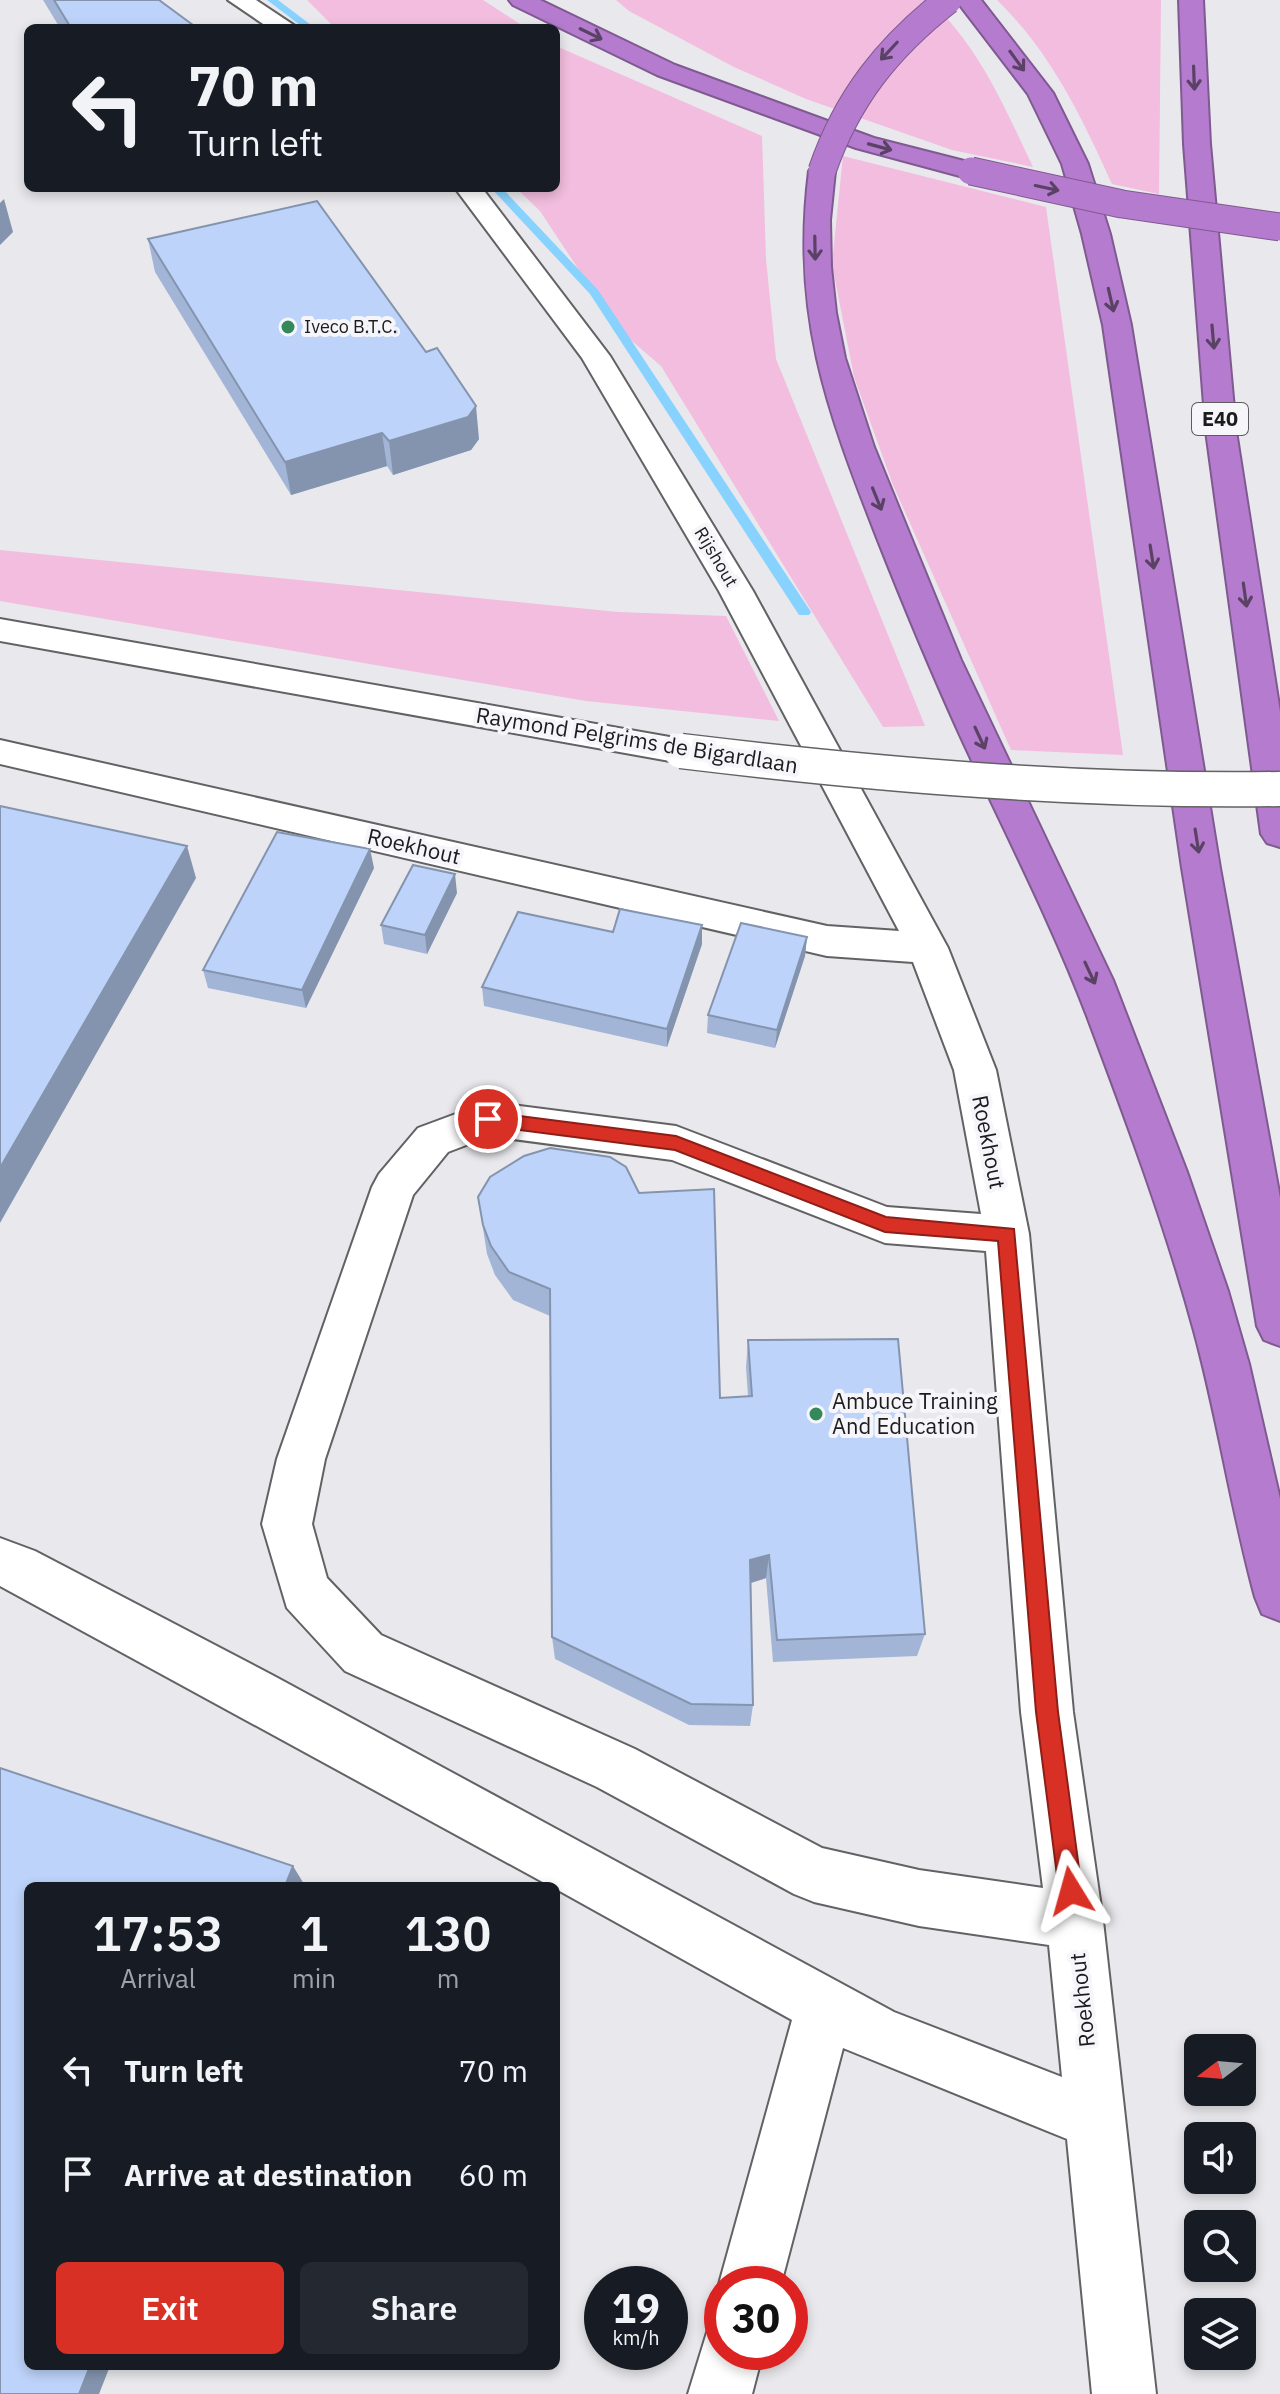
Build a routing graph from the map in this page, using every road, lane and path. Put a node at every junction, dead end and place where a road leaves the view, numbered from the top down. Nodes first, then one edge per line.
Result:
1 (240, 0) edge
2 (521, 0) edge
3 (948, 0) edge
4 (968, 0) edge
5 (1191, 0) edge
6 (623, 23) dead end
7 (279, 24) edge
8 (781, 111) junction
9 (471, 192) edge
10 (1280, 227) edge
11 (0, 630) edge
12 (0, 752) edge
13 (1280, 789) edge
14 (1280, 834) edge
15 (928, 948) junction
16 (1007, 1234) junction
17 (1280, 1326) edge
18 (0, 1562) edge
19 (1280, 1597) edge
20 (1075, 1921) junction
21 (825, 2006) junction
22 (1094, 2119) junction
23 (755, 2266) edge
24 (726, 2370) edge
25 (720, 2394) edge
26 (1124, 2394) edge

1 - 7 street
2 -> 8 highway
3 -> 19 highway, bridge
4 -> 17 highway
5 -> 14 highway, E40
6 - 8 highway
8 -> 10 highway, bridge
9 - 15 street, Rijshout
11 - 13 street, Raymond Pelgrims de Bigardlaan, bridge
12 - 15 street, Roekhout
15 - 16 street, Roekhout
16 - 20 street, Roekhout
16 - 20 street
18 - 21 street
20 - 22 street, Roekhout
21 - 22 street
21 - 23 street
22 - 26 street, Roekhout
24 - 25 street

